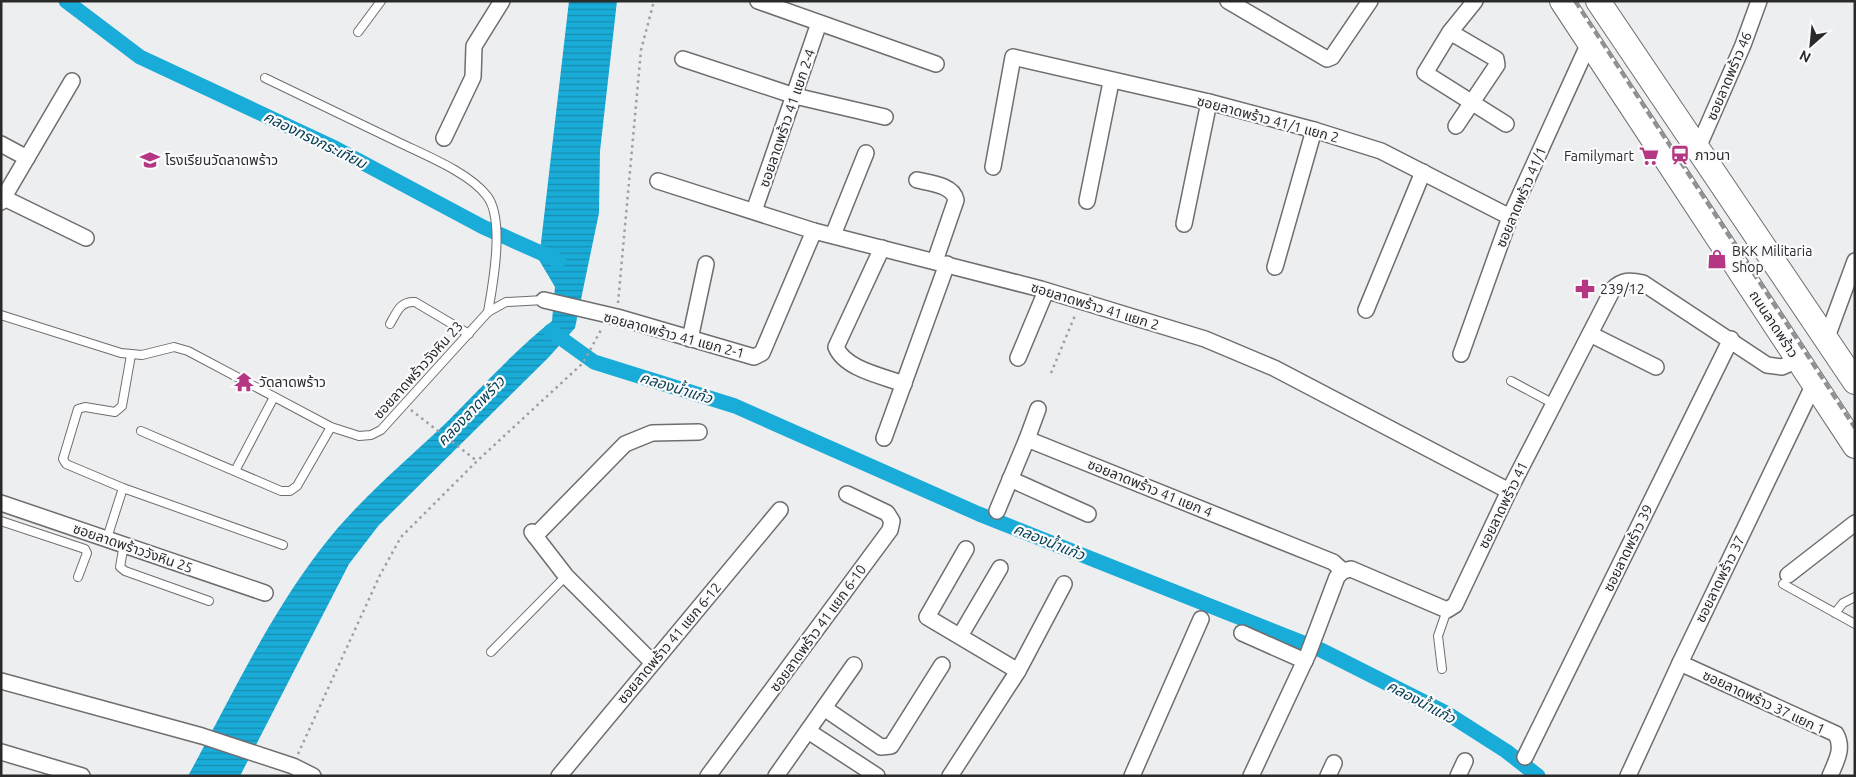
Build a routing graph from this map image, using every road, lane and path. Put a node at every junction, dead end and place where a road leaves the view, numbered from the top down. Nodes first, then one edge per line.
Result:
1 (381, 1) edge
2 (502, 1) edge
3 (654, 1) edge
4 (758, 1) edge
5 (1228, 1) edge
6 (1370, 1) edge
7 (1475, 1) edge
8 (1562, 1) edge
9 (1598, 1) edge
10 (1759, 1) edge
11 (819, 24) junction
12 (358, 32) dead end
13 (1450, 32) junction
14 (1589, 43) junction
15 (683, 58) dead end
16 (936, 64) dead end
17 (265, 78) dead end
18 (72, 80) dead end
19 (1111, 82) junction
20 (794, 96) junction
21 (1208, 102) junction
22 (1471, 102) junction
23 (885, 117) dead end
24 (1506, 124) dead end
25 (1456, 126) dead end
26 (1314, 130) junction
27 (444, 138) dead end
28 (1, 144) edge
29 (1697, 150) junction
30 (866, 153) dead end
31 (27, 158) junction
32 (993, 167) dead end
33 (1423, 172) junction
34 (917, 180) dead end
35 (658, 181) dead end
36 (2, 200) edge
37 (1087, 201) dead end
38 (754, 212) junction
39 (1510, 218) junction
40 (1184, 224) dead end
41 (814, 231) junction
42 (833, 235) junction
43 (86, 238) dead end
44 (882, 248) junction
45 (1855, 262) edge
46 (941, 263) junction
47 (706, 264) dead end
48 (1275, 267) dead end
49 (1852, 280) edge
50 (1046, 291) junction
51 (544, 300) joint
52 (1081, 302) junction
53 (1366, 310) dead end
54 (488, 312) junction
55 (1, 315) edge
56 (617, 317) junction
57 (390, 324) dead end
58 (469, 334) junction
59 (1590, 334) junction
60 (690, 339) junction
61 (1731, 339) junction
62 (1826, 340) junction
63 (1461, 354) dead end
64 (131, 355) junction
65 (1018, 358) dead end
66 (1798, 360) junction
67 (1656, 368) dead end
68 (1050, 373) dead end
69 (1511, 381) dead end
70 (1855, 382) edge
71 (904, 384) junction
72 (1814, 384) junction
73 (274, 397) junction
74 (404, 404) junction
75 (1554, 404) junction
76 (1038, 409) dead end
77 (331, 427) junction
78 (141, 432) dead end
79 (699, 432) dead end
80 (884, 438) dead end
81 (1026, 439) junction
82 (1855, 446) edge
83 (477, 461) junction
84 (234, 471) junction
85 (1010, 479) junction
86 (123, 488) junction
87 (1509, 491) junction
88 (848, 494) dead end
89 (1, 503) edge
90 (780, 510) dead end
91 (997, 510) dead end
92 (1088, 514) dead end
93 (1, 521) edge
94 (1855, 523) edge
95 (107, 538) junction
96 (124, 544) junction
97 (283, 545) dead end
98 (966, 549) dead end
99 (1000, 568) dead end
100 (1343, 571) junction
101 (566, 576) junction
102 (78, 577) dead end
103 (1785, 580) joint
104 (1064, 584) dead end
105 (265, 593) dead end
106 (1855, 597) edge
107 (209, 601) dead end
108 (1447, 610) junction
109 (1835, 613) junction
110 (1202, 619) dead end
111 (1855, 624) edge
112 (1242, 633) dead end
113 (960, 636) junction
114 (491, 652) dead end
115 (1307, 657) junction
116 (652, 662) junction
117 (1680, 663) junction
118 (854, 665) dead end
119 (942, 665) dead end
120 (1442, 669) dead end
121 (1018, 671) junction
122 (1, 680) edge
123 (824, 708) junction
124 (808, 731) junction
125 (1, 752) edge
126 (1525, 757) dead end
127 (1465, 761) dead end
128 (293, 766) junction
129 (82, 776) edge
130 (313, 776) edge
131 (559, 776) edge
132 (708, 776) edge
133 (776, 776) edge
134 (877, 776) edge
135 (950, 776) edge
136 (1132, 776) edge
137 (1252, 776) edge
138 (1458, 776) edge
139 (1628, 776) edge
140 (1830, 776) edge

1 - 12 lane
2 - 27 street
3 - 56 path
4 - 11 street
5 - 6 street
7 - 13 street
8 - 14 main road, ถนนลาดพร้าว
9 - 29 main road
10 - 29 street, ซอยลาดพร้าว 46
11 - 16 street
11 - 20 street, ซอยลาดพร้าว 41 แยก 2-4
13 - 22 street
13 - 22 street
14 - 39 street, ซอยลาดพร้าว 41/1
14 - 66 main road, ถนนลาดพร้าว
15 - 20 street
17 - 54 lane
18 - 31 street
19 - 21 street, ซอยลาดพร้าว 41/1 แยก 2
19 - 32 street, ซอยลาดพร้าว 41/1 แยก 2
19 - 37 street
20 - 23 street
20 - 38 street, ซอยลาดพร้าว 41 แยก 2-4
21 - 26 street, ซอยลาดพร้าว 41/1 แยก 2
21 - 40 street
22 - 24 street
22 - 25 street
26 - 33 street, ซอยลาดพร้าว 41/1 แยก 2
26 - 48 street
28 - 31 street
29 - 62 main road
30 - 42 street
31 - 36 street
33 - 39 street, ซอยลาดพร้าว 41/1 แยก 2
33 - 53 street
34 - 46 street
35 - 38 street, ซอยลาดพร้าว 41 แยก 2
36 - 43 street
38 - 41 street, ซอยลาดพร้าว 41 แยก 2
39 - 63 street, ซอยลาดพร้าว 41/1
41 - 42 street, ซอยลาดพร้าว 41 แยก 2
41 - 60 street, ซอยลาดพร้าว 41 แยก 2-1
42 - 44 street, ซอยลาดพร้าว 41 แยก 2
44 - 46 street, ซอยลาดพร้าว 41 แยก 2
44 - 71 street
45 - 49 street
46 - 50 street, ซอยลาดพร้าว 41 แยก 2
46 - 71 street
47 - 60 street
49 - 62 street
50 - 52 street, ซอยลาดพร้าว 41 แยก 2
50 - 65 street
51 - 54 lane, ซอยลาดพร้าววังหิน 23
51 - 56 street, ซอยลาดพร้าว 41 แยก 2-1
52 - 68 path
52 - 87 street, ซอยลาดพร้าว 41 แยก 2
54 - 58 lane, ซอยลาดพร้าววังหิน 23
55 - 64 lane, ซอยลาดพร้าววังหิน 23
56 - 60 street, ซอยลาดพร้าว 41 แยก 2-1
56 - 83 path
57 - 58 lane
58 - 74 lane, ซอยลาดพร้าววังหิน 23
59 - 61 street, ซอยลาดพร้าว 41
59 - 67 street
59 - 75 street, ซอยลาดพร้าว 41
61 - 66 street, ซอยลาดพร้าว 41
61 - 126 street, ซอยลาดพร้าว 39
62 - 70 main road
64 - 73 lane, ซอยลาดพร้าววังหิน 23
64 - 86 lane
66 - 72 main road, ถนนลาดพร้าว
69 - 75 lane
71 - 80 street
72 - 82 main road, ถนนลาดพร้าว
72 - 117 street, ซอยลาดพร้าว 37
73 - 77 lane, ซอยลาดพร้าววังหิน 23
73 - 84 lane
74 - 77 lane, ซอยลาดพร้าววังหิน 23
74 - 83 path
75 - 87 street, ซอยลาดพร้าว 41
76 - 81 street
77 - 84 lane
78 - 84 lane
79 - 101 street
81 - 85 street
81 - 100 street, ซอยลาดพร้าว 41 แยก 4
83 - 128 path
85 - 91 street
85 - 92 street
86 - 95 lane
86 - 97 lane
87 - 108 street, ซอยลาดพร้าว 41
88 - 132 street, ซอยลาดพร้าว 41 แยก 6-10
89 - 95 street, ซอยลาดพร้าววังหิน 25
90 - 116 street, ซอยลาดพร้าว 41 แยก 6-12
93 - 102 lane
94 - 103 street
95 - 96 street, ซอยลาดพร้าววังหิน 25
96 - 105 street, ซอยลาดพร้าววังหิน 25
96 - 107 lane
98 - 113 street
99 - 113 street
100 - 108 street
100 - 115 street
101 - 114 lane
101 - 116 street
103 - 109 lane
104 - 121 street
106 - 109 lane
108 - 120 lane
109 - 111 lane
110 - 136 street
112 - 115 street
113 - 121 street
115 - 137 street
116 - 131 street, ซอยลาดพร้าว 41 แยก 6-12
117 - 139 street, ซอยลาดพร้าว 37
117 - 140 street, ซอยลาดพร้าว 37 แยก 1
118 - 123 street
119 - 123 street
121 - 135 street
122 - 128 street
123 - 124 street
124 - 133 street
124 - 134 street
125 - 129 street
127 - 138 street
128 - 130 street

